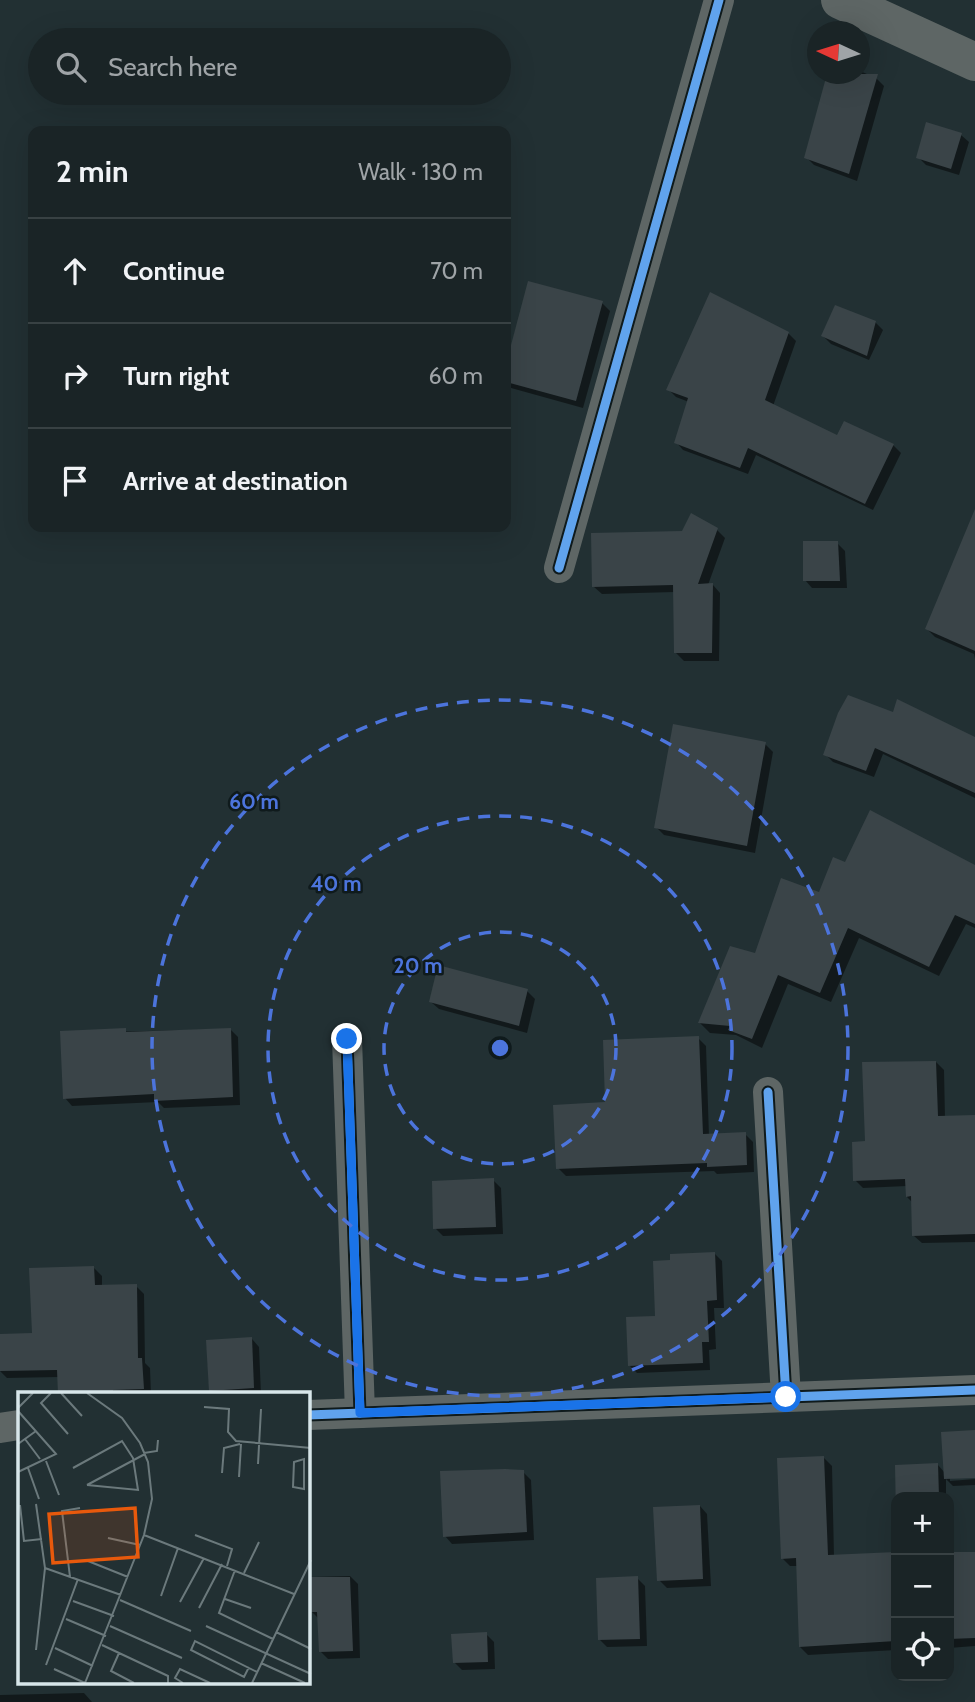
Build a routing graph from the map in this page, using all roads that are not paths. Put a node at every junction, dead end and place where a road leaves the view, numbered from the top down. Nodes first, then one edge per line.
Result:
1 (719, 0) edge
2 (840, 0) edge
3 (975, 62) edge
4 (559, 568) dead end
5 (347, 1039) dead end
6 (768, 1092) dead end
7 (975, 1390) edge
8 (786, 1397) junction
9 (360, 1413) junction
10 (310, 1415) edge
11 (18, 1425) edge
12 (0, 1428) edge

1 - 4 street
2 - 3 street
5 - 9 street
6 - 8 street
7 - 8 street
8 - 9 street
9 - 10 street
11 - 12 street

